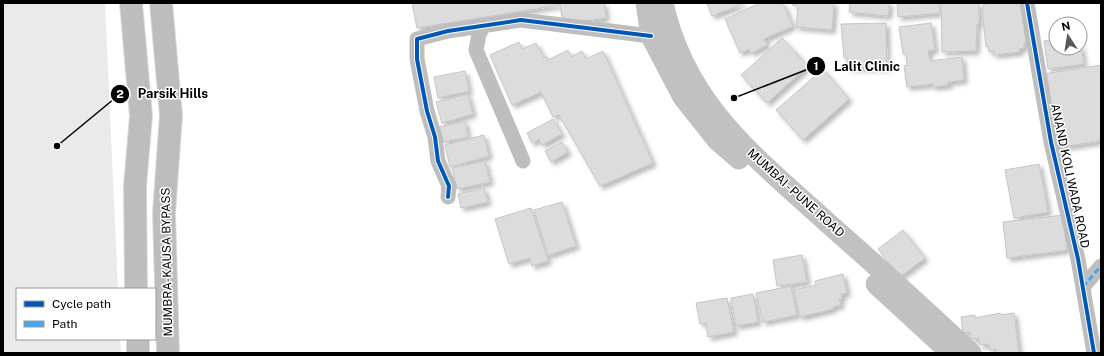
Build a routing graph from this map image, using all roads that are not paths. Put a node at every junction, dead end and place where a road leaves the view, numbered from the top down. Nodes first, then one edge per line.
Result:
1 (130, 3) edge
2 (161, 3) edge
3 (646, 3) edge
4 (663, 3) edge
5 (1027, 3) edge
6 (484, 27) junction
7 (651, 36) junction
8 (523, 161) dead end
9 (448, 197) dead end
10 (830, 233) junction
11 (1101, 266) edge
12 (1083, 287) junction
13 (136, 288) edge
14 (138, 340) edge
15 (138, 353) edge
16 (168, 353) edge
17 (951, 353) edge
18 (971, 353) edge
19 (1094, 353) edge

1 - 13 highway
2 - 16 highway, MUMBRA-KAUSA BYPASS
3 - 7 main road, MUMBAI - PUNE ROAD
4 - 10 main road, MUMBAI - PUNE ROAD
5 - 12 street, ANAND KOLI WADA ROAD
6 - 7 street
6 - 8 street
6 - 9 street
7 - 10 main road, MUMBAI - PUNE ROAD
10 - 17 main road, MUMBAI - PUNE ROAD
10 - 18 main road, MUMBAI - PUNE ROAD
11 - 12 street
12 - 19 street, ANAND KOLI WADA ROAD
14 - 15 highway

